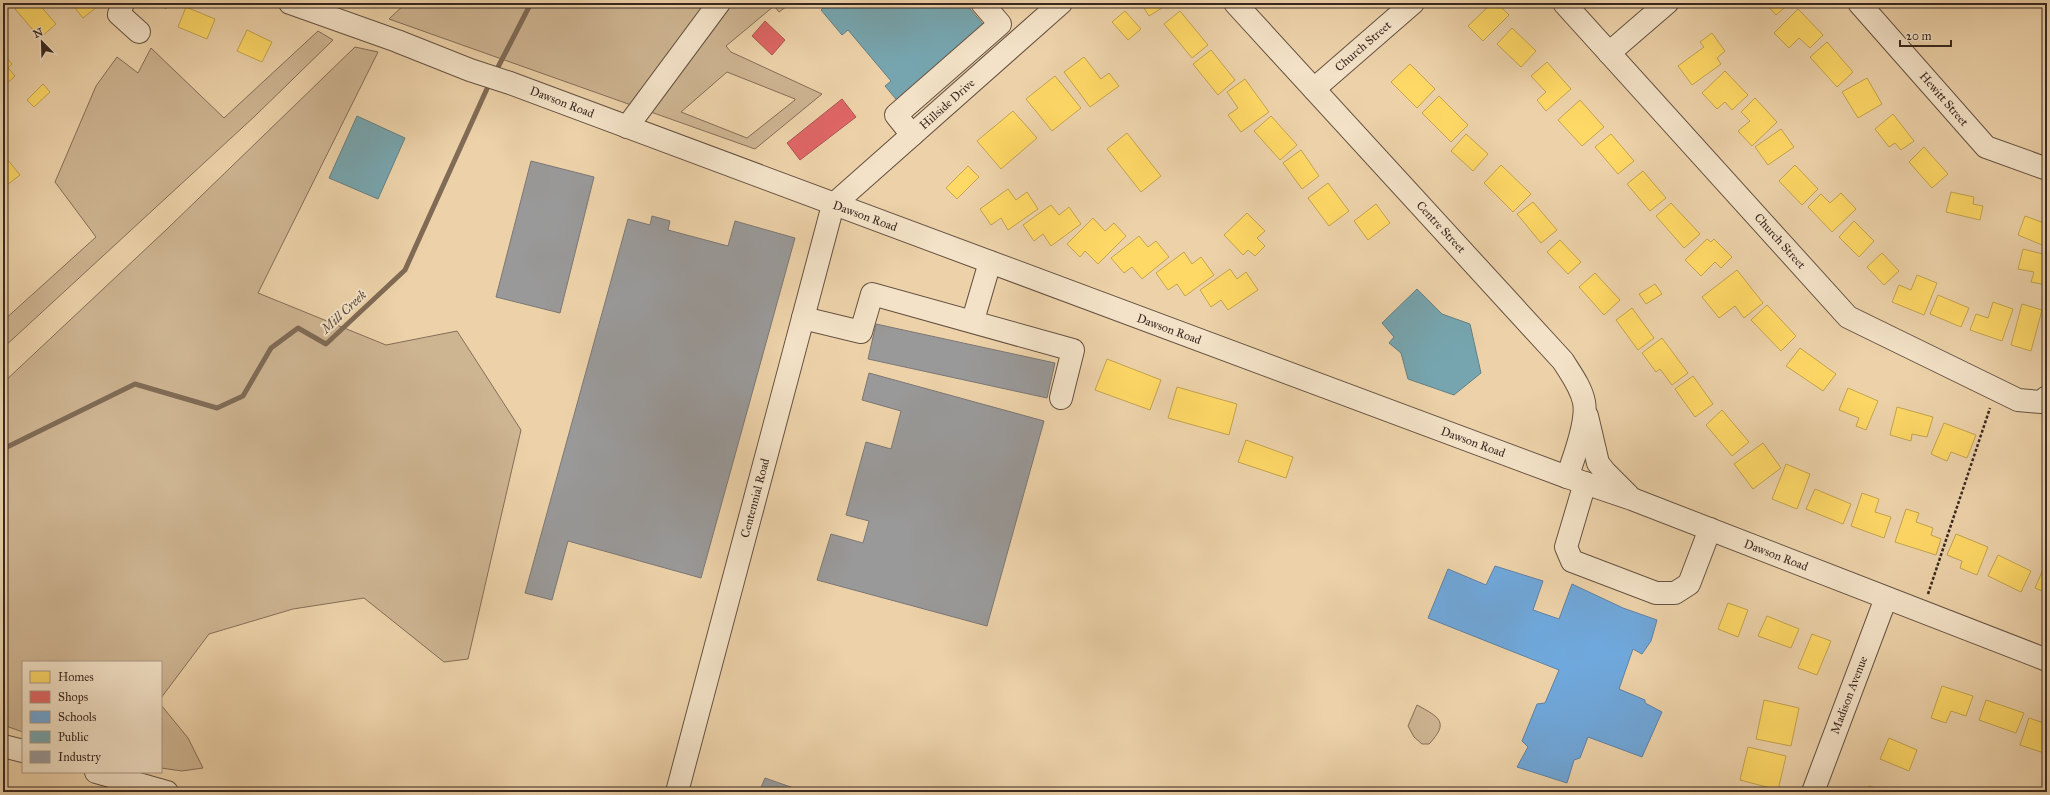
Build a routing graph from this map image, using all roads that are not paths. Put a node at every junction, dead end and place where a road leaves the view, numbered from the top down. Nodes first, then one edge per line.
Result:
1 (123, 3) edge
2 (290, 3) edge
3 (719, 3) edge
4 (982, 3) edge
5 (1061, 3) edge
6 (1235, 3) edge
7 (1413, 3) edge
8 (1564, 3) edge
9 (1667, 3) edge
10 (1859, 3) edge
11 (332, 10) edge
12 (140, 32) dead end
13 (1609, 53) junction
14 (1314, 89) junction
15 (627, 127) junction
16 (912, 135) junction
17 (2047, 169) edge
18 (834, 205) junction
19 (990, 262) junction
20 (803, 318) junction
21 (973, 320) junction
22 (2047, 397) edge
23 (1061, 398) dead end
24 (1584, 403) junction
25 (1576, 480) junction
26 (1632, 499) junction
27 (1710, 529) junction
28 (1886, 598) junction
29 (2047, 660) edge
30 (3, 746) edge
31 (22, 751) edge
32 (100, 773) edge
33 (168, 792) edge
34 (677, 792) edge
35 (1813, 792) edge

1 - 12 street
2 - 11 street, Dawson Road
3 - 15 street
4 - 16 street
5 - 16 street, Hillside Drive
6 - 14 street, Centre Street
7 - 14 street, Church Street
8 - 13 street, Church Street
9 - 13 street
10 - 17 street, Hewitt Street
11 - 15 street, Dawson Road
13 - 22 street, Church Street
14 - 24 street, Centre Street
15 - 18 street, Dawson Road
16 - 18 street, Hillside Drive
18 - 19 street, Dawson Road
18 - 20 street, Centennial Road
19 - 21 street
19 - 25 street, Dawson Road
20 - 21 street
20 - 34 street, Centennial Road
21 - 23 street
24 - 25 street, Centre Street
24 - 26 street
25 - 26 street, Dawson Road
25 - 27 street, Centre Street
26 - 27 street, Dawson Road
27 - 28 street, Dawson Road
28 - 29 street, Dawson Road
28 - 35 street, Madison Avenue
30 - 31 street
32 - 33 street

